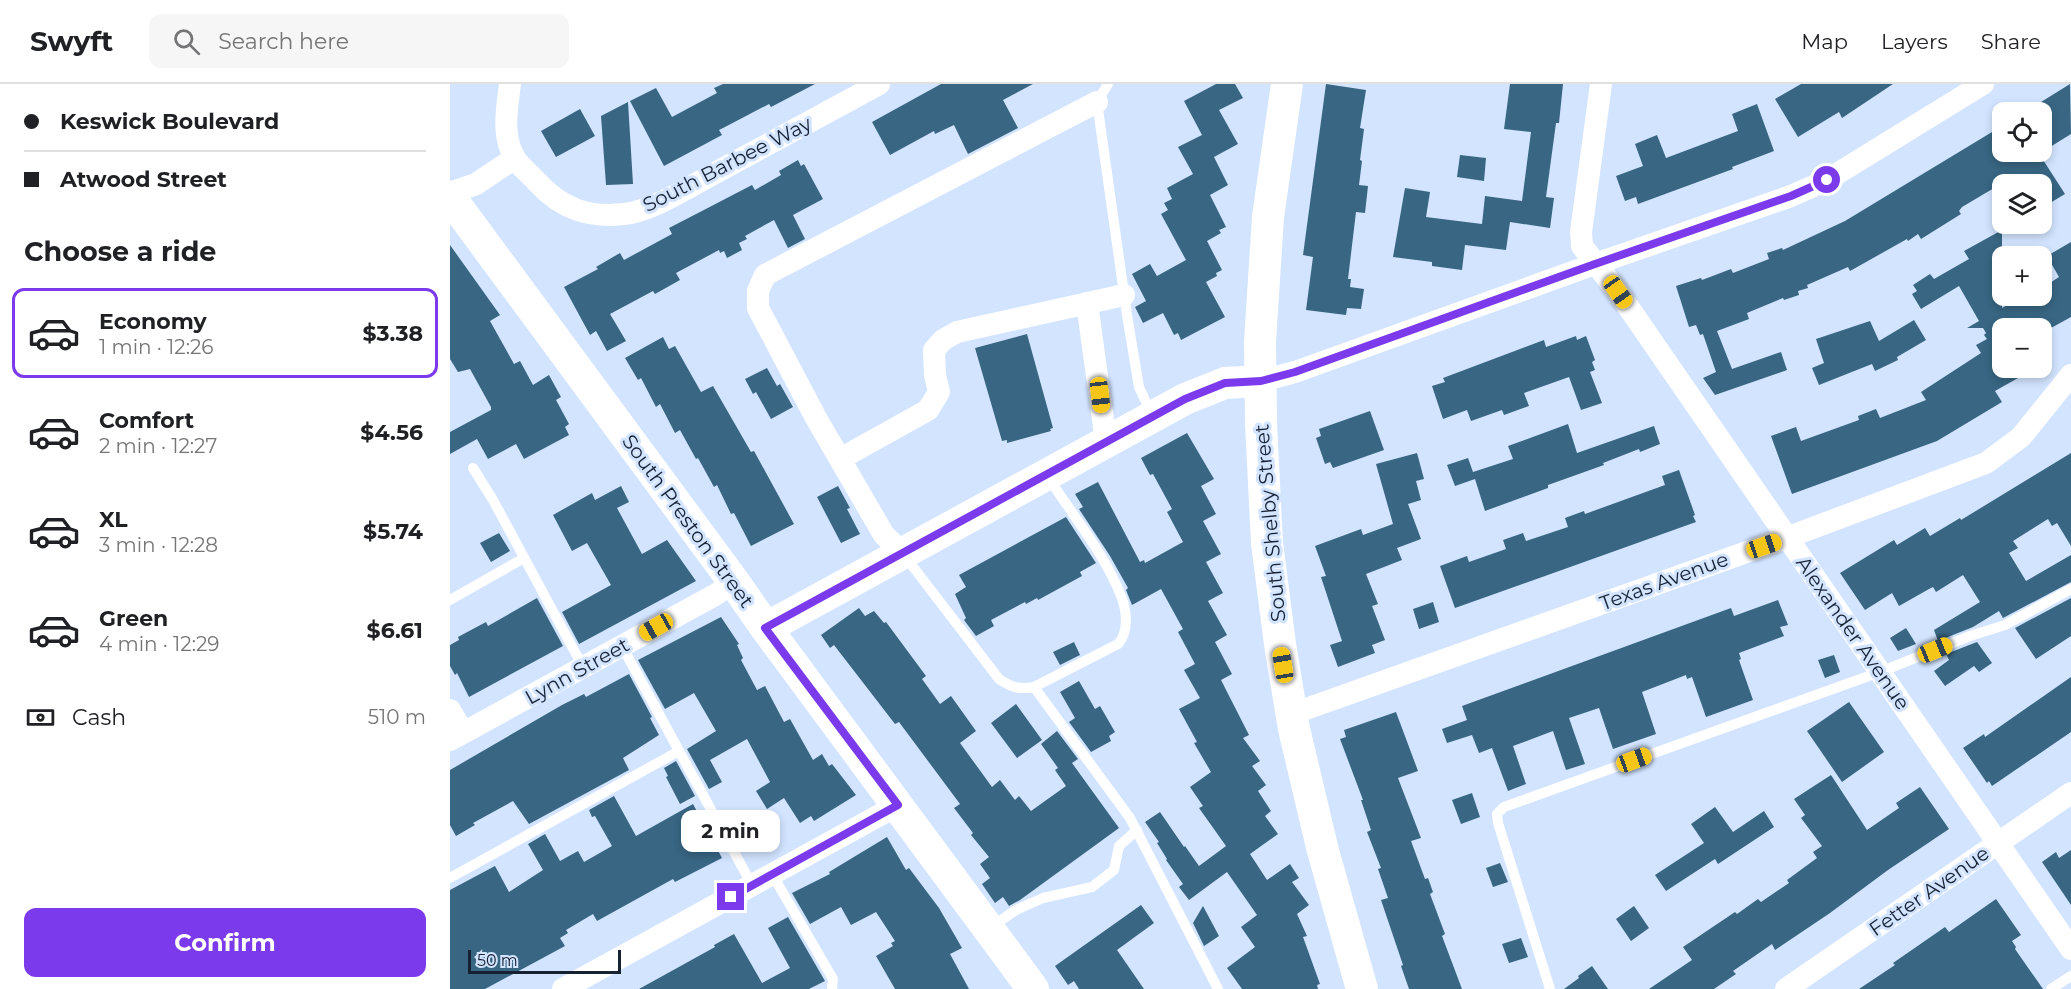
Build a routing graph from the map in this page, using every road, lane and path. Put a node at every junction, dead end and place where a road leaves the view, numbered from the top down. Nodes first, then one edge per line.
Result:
1 (510, 84) edge
2 (879, 84) edge
3 (1287, 84) edge
4 (1601, 84) edge
5 (1983, 84) edge
6 (1102, 93) edge
7 (515, 158) junction
8 (450, 195) edge
9 (1595, 264) junction
10 (1124, 295) junction
11 (1088, 303) junction
12 (2071, 375) edge
13 (1261, 381) junction
14 (1152, 416) junction
15 (1106, 442) junction
16 (840, 459) junction
17 (473, 468) dead end
18 (1046, 474) junction
19 (1786, 538) junction
20 (902, 552) junction
21 (524, 558) junction
22 (734, 582) junction
23 (2071, 589) edge
24 (450, 600) edge
25 (765, 628) junction
26 (622, 646) junction
27 (583, 667) junction
28 (1880, 672) junction
29 (1034, 687) junction
30 (450, 710) edge
31 (1292, 714) junction
32 (457, 736) edge
33 (679, 751) junction
34 (2071, 793) edge
35 (898, 805) junction
36 (1137, 830) junction
37 (1998, 843) junction
38 (450, 878) edge
39 (762, 880) junction
40 (989, 929) junction
41 (2071, 949) edge
42 (2071, 976) edge
43 (563, 989) edge
44 (832, 989) edge
45 (1033, 989) edge
46 (1218, 989) edge
47 (1362, 989) edge
48 (1550, 989) edge
49 (1786, 989) edge
50 (2052, 989) edge

1 - 7 street
2 - 7 street, South Barbee Way
3 - 13 main road, South Shelby Street
4 - 9 street, Alexander Avenue
5 - 9 street
6 - 10 lane
6 - 16 street
7 - 8 street
8 - 22 main road, South Preston Street
9 - 13 street
9 - 19 street, Alexander Avenue
10 - 11 street
10 - 14 lane
11 - 15 street
11 - 16 street
12 - 19 street, Texas Avenue
13 - 14 main road
13 - 31 main road, South Shelby Street
14 - 15 main road
15 - 18 main road
16 - 20 street
17 - 21 lane
18 - 20 main road
18 - 29 lane
19 - 28 street, Alexander Avenue
19 - 31 street, Texas Avenue
20 - 25 main road
20 - 29 lane
21 - 24 lane
21 - 27 lane
22 - 25 main road, South Preston Street
22 - 26 street, Lynn Street
23 - 28 lane
25 - 35 main road, South Preston Street
26 - 27 street, Lynn Street
26 - 33 lane
27 - 32 street, Lynn Street
28 - 37 street, Alexander Avenue
28 - 48 lane
29 - 36 lane
30 - 32 street
31 - 47 main road, South Shelby Street
33 - 38 lane
33 - 39 lane
34 - 37 street, Fetter Avenue
35 - 39 street
35 - 40 main road, South Preston Street
36 - 40 lane
36 - 46 lane
37 - 41 street, Alexander Avenue
37 - 49 street, Fetter Avenue
39 - 43 street
39 - 44 lane
40 - 45 main road, South Preston Street
42 - 50 lane

